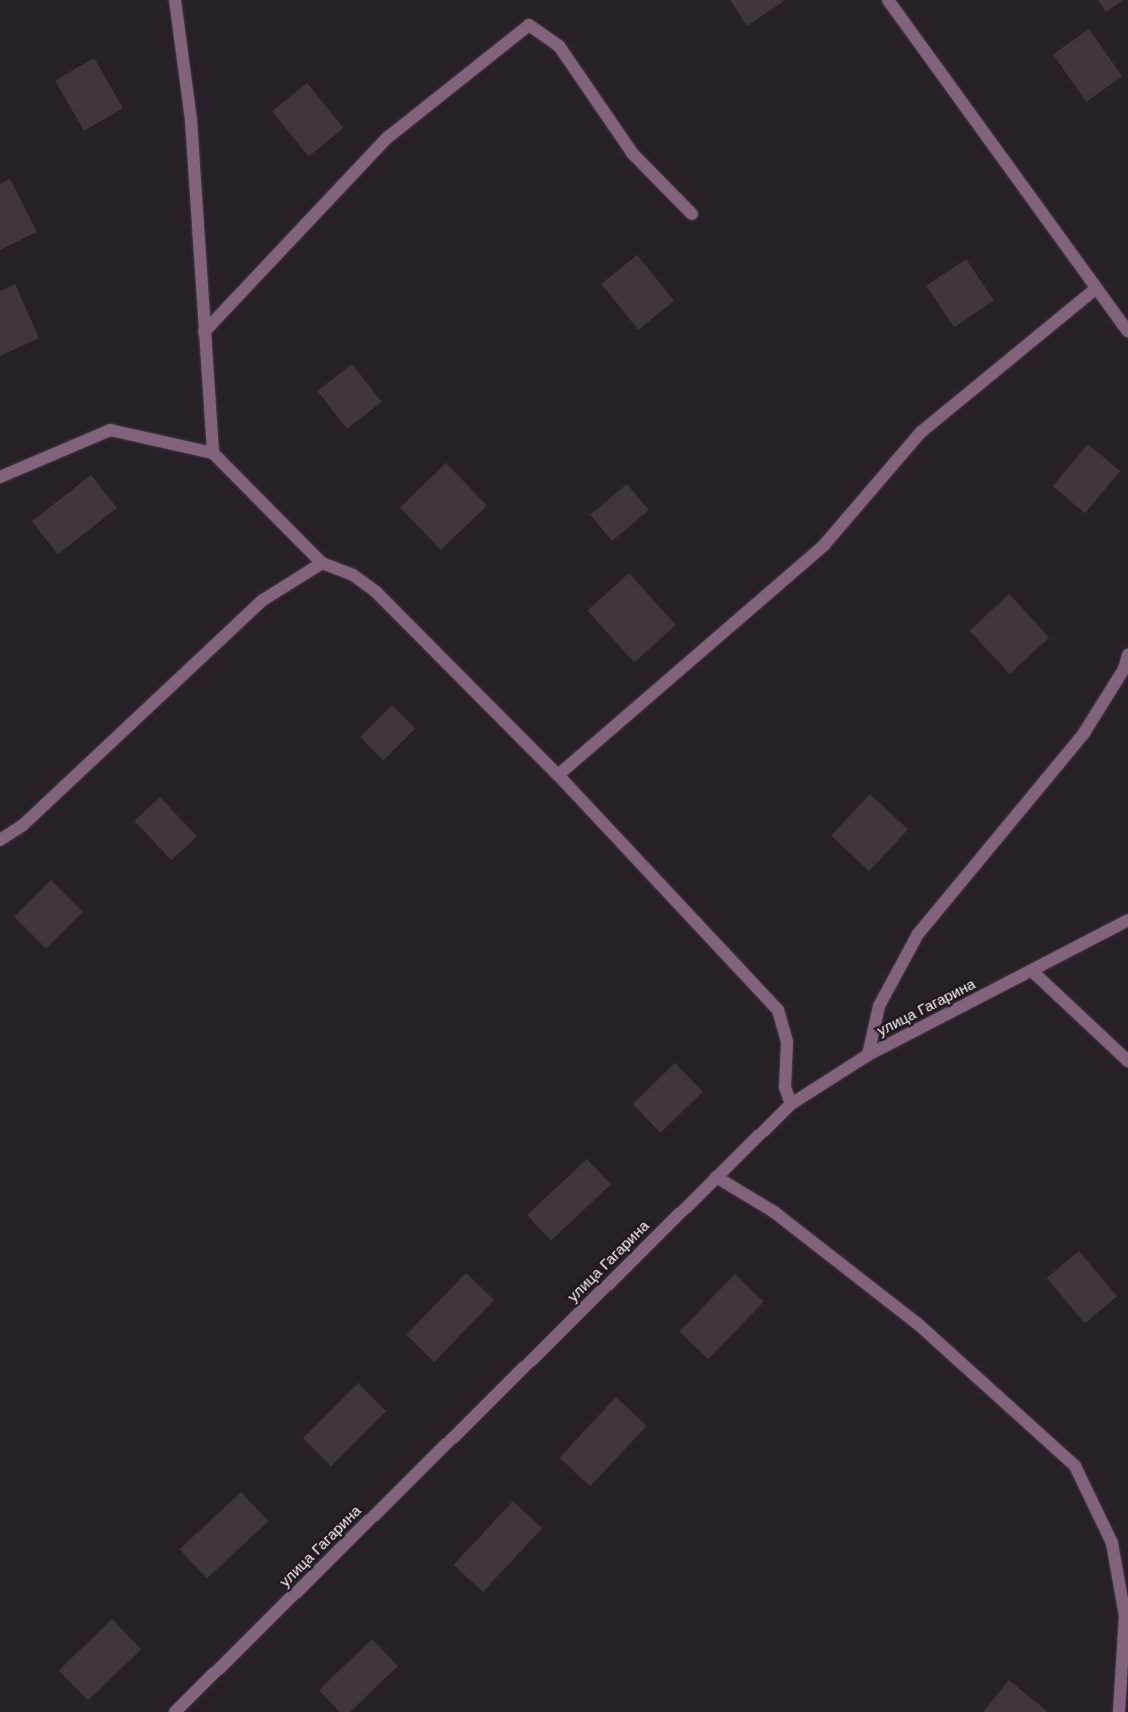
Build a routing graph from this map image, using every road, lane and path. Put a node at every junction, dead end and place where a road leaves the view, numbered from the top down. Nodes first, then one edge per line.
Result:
1 (175, 0) edge
2 (888, 0) edge
3 (692, 214) dead end
4 (1094, 290) junction
5 (204, 332) junction
6 (1128, 332) edge
7 (213, 453) junction
8 (0, 477) edge
9 (322, 563) junction
10 (1128, 655) edge
11 (558, 775) junction
12 (0, 840) edge
13 (1128, 920) edge
14 (1032, 971) junction
15 (868, 1055) junction
16 (1128, 1060) edge
17 (791, 1104) junction
18 (716, 1177) junction
19 (176, 1712) edge
20 (1119, 1712) edge

1 - 5 street
2 - 4 street
3 - 5 street
4 - 6 street
4 - 11 street
5 - 7 street
7 - 8 street
7 - 9 street
9 - 11 street
9 - 12 street
10 - 15 street
11 - 17 street
13 - 14 street, улица Гагарина
14 - 15 street, улица Гагарина
14 - 16 street
15 - 17 street, улица Гагарина
17 - 18 street, улица Гагарина
18 - 19 street, улица Гагарина
18 - 20 street

